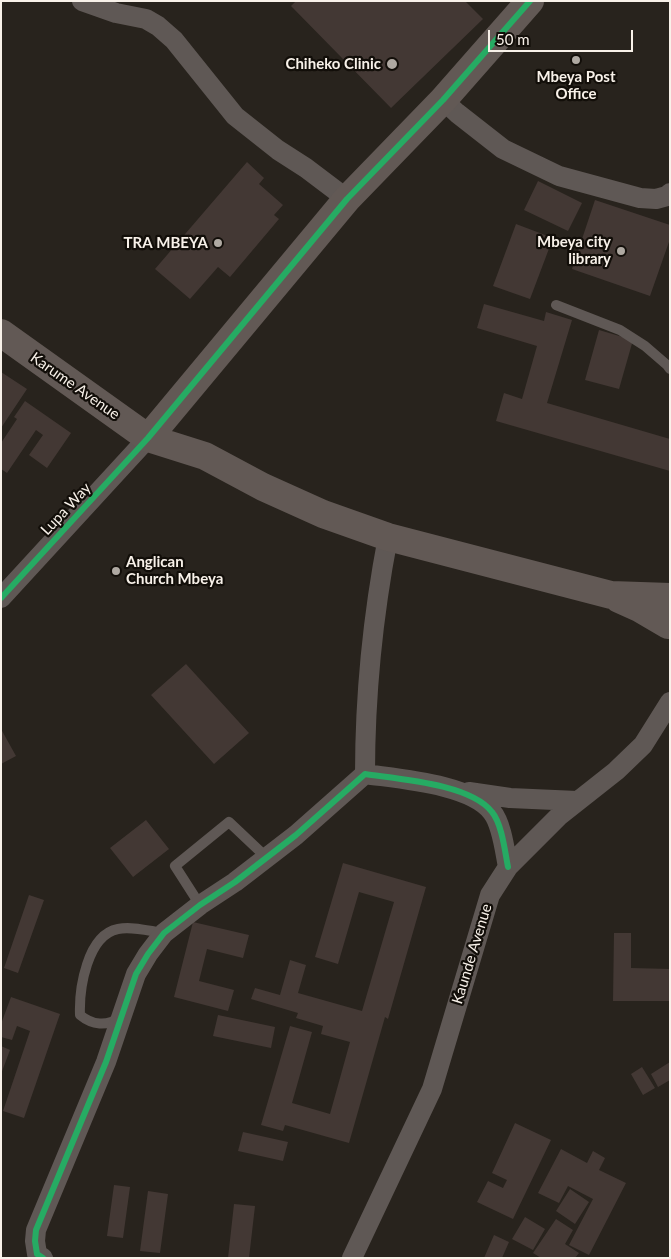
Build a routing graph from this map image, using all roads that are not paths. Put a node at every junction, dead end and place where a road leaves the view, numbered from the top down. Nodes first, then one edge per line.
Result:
1 (530, 1) edge
2 (87, 2) edge
3 (443, 100) junction
4 (670, 192) edge
5 (347, 199) junction
6 (556, 305) dead end
7 (1, 334) edge
8 (670, 369) edge
9 (148, 438) junction
10 (388, 537) junction
11 (611, 595) junction
12 (1, 598) edge
13 (670, 598) edge
14 (669, 622) edge
15 (670, 702) edge
16 (365, 774) junction
17 (457, 790) junction
18 (577, 801) junction
19 (266, 857) junction
20 (508, 867) junction
21 (200, 905) junction
22 (164, 933) junction
23 (120, 1016) junction
24 (43, 1258) edge
25 (352, 1258) edge

1 - 3 main road
2 - 5 street
3 - 4 street
3 - 5 main road
5 - 9 main road
6 - 8 lane
7 - 9 main road, Karume Avenue
9 - 10 main road, Karume Avenue
9 - 12 street, Lupa Way
10 - 11 main road, Karume Avenue
10 - 16 street
11 - 13 main road
11 - 14 main road
15 - 18 street, Kaunde Avenue
16 - 17 street
16 - 19 street
17 - 18 street
17 - 20 street
18 - 20 street, Kaunde Avenue
19 - 21 street
19 - 21 lane
20 - 25 street, Kaunde Avenue
21 - 22 street
22 - 23 street
22 - 23 lane
23 - 24 street

